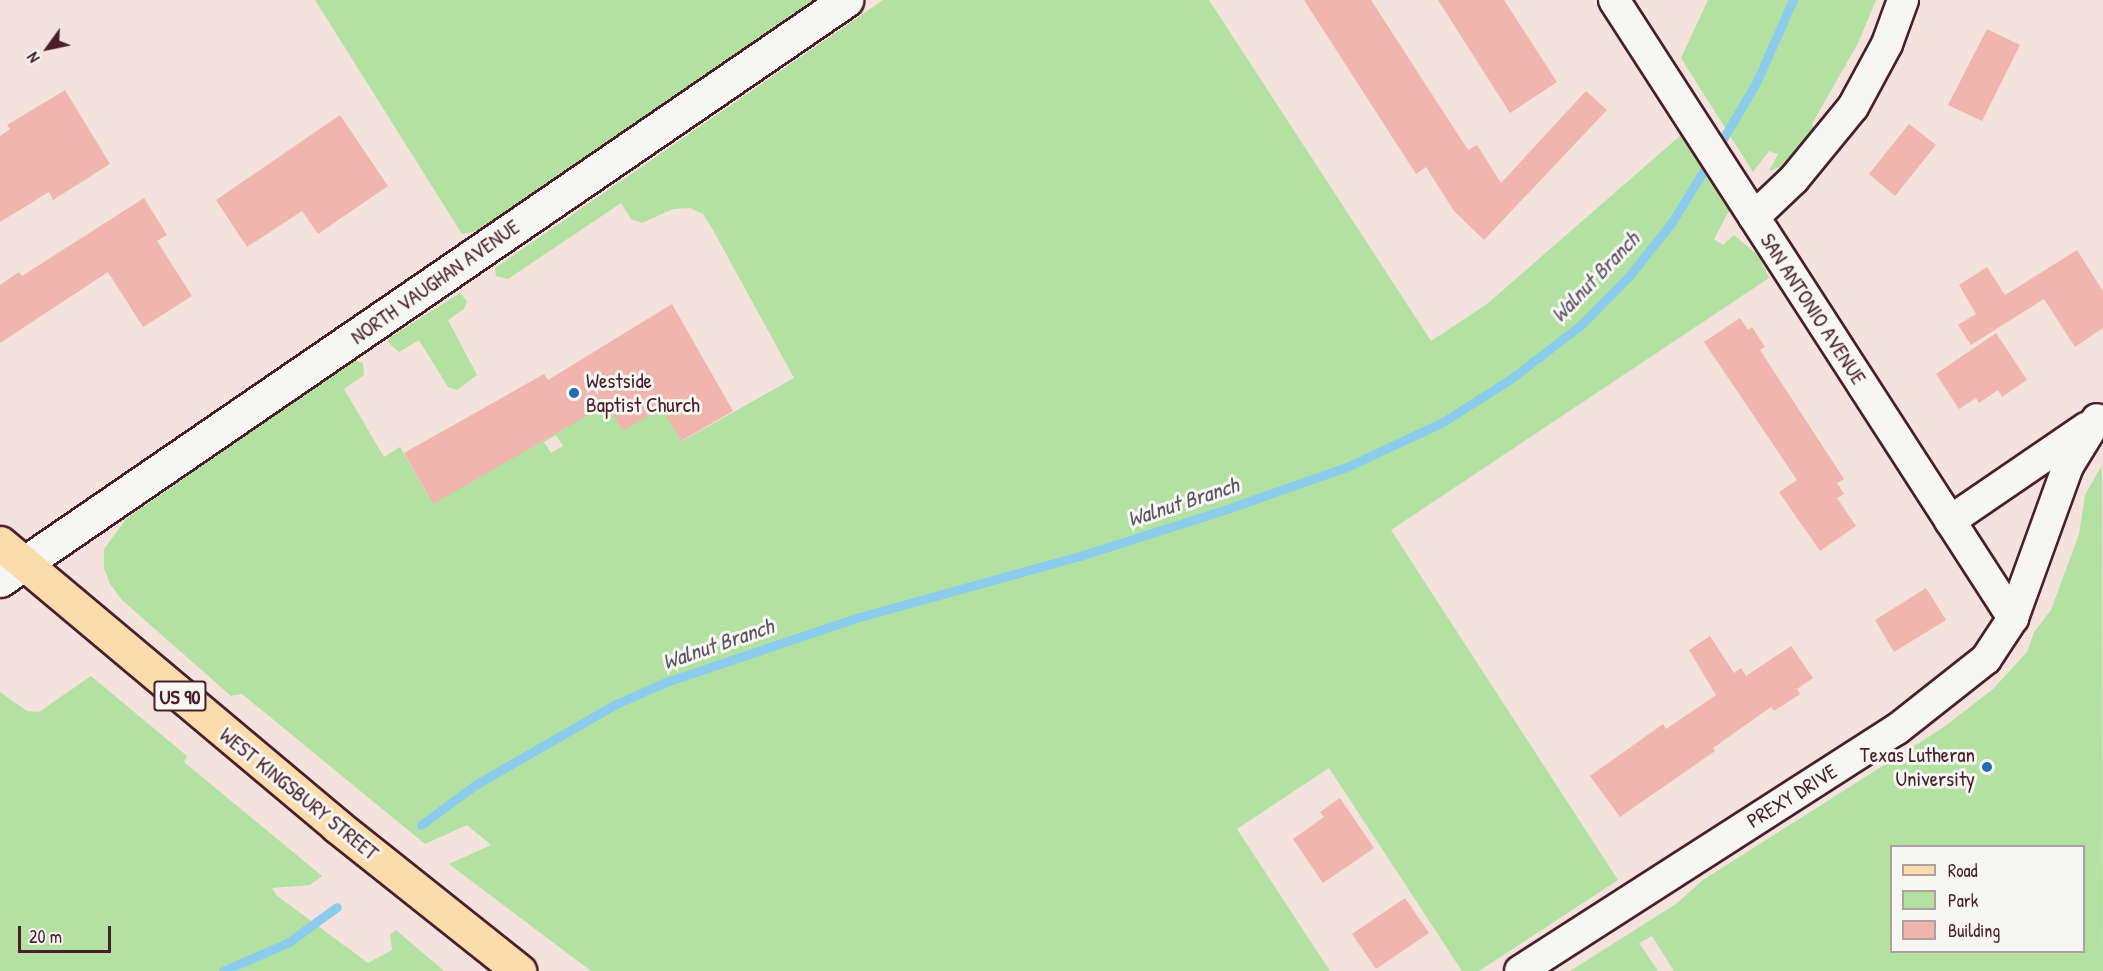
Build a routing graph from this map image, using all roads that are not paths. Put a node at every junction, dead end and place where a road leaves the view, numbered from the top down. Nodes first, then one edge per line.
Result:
1 (846, 0) edge
2 (1614, 0) edge
3 (1903, 0) edge
4 (1754, 217) junction
5 (2100, 418) edge
6 (1950, 521) junction
7 (8, 563) edge
8 (2013, 618) junction
9 (519, 971) edge
10 (1520, 971) edge

1 - 7 street, NORTH VAUGHAN AVENUE
2 - 4 street, SAN ANTONIO AVENUE
3 - 4 street
4 - 6 street, SAN ANTONIO AVENUE
5 - 6 street, PREXY DRIVE
5 - 8 street, PREXY DRIVE
6 - 8 street, SAN ANTONIO AVENUE
7 - 9 main road, WEST KINGSBURY STREET / US 90
8 - 10 street, PREXY DRIVE

